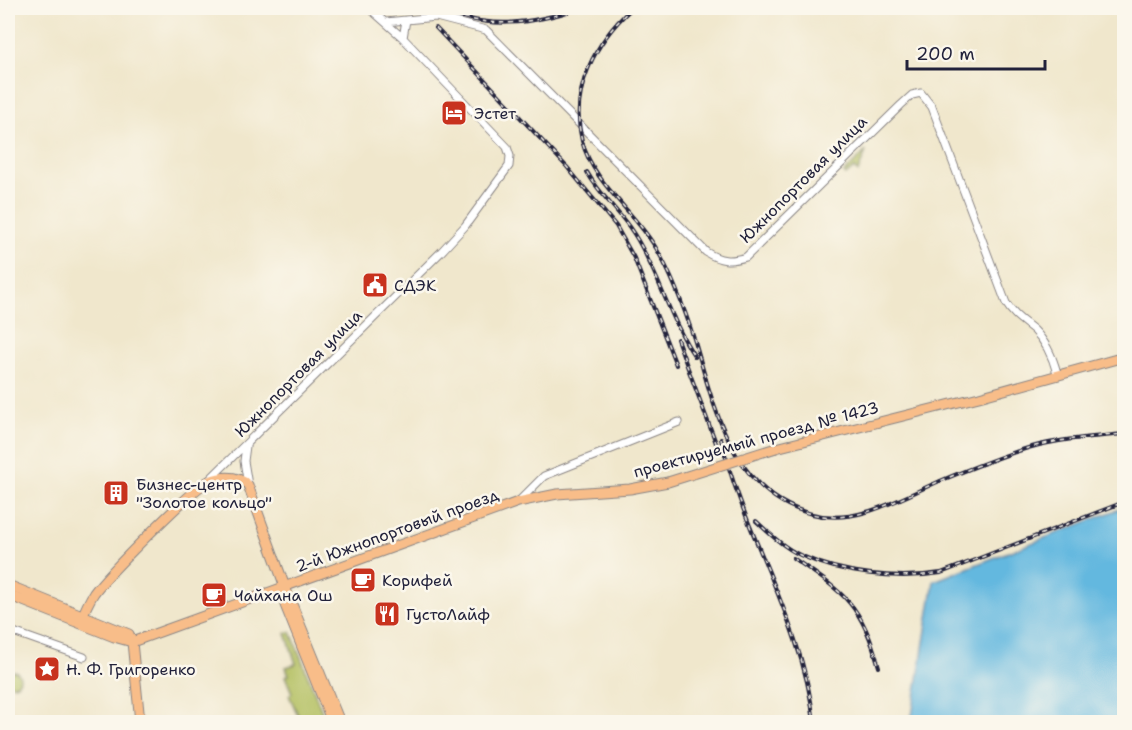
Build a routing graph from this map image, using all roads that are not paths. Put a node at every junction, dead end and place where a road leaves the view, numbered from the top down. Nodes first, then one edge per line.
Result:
1 (369, 8) edge
2 (406, 20) junction
3 (386, 22) junction
4 (403, 38) junction
5 (1125, 357) edge
6 (1057, 373) junction
7 (679, 422) dead end
8 (246, 446) junction
9 (208, 481) junction
10 (248, 485) junction
11 (518, 502) junction
12 (8, 585) edge
13 (285, 587) junction
14 (8, 595) edge
15 (293, 614) junction
16 (82, 618) junction
17 (8, 630) edge
18 (114, 637) junction
19 (132, 642) junction
20 (84, 657) dead end
21 (133, 660) junction
22 (140, 723) edge
23 (332, 723) edge
24 (340, 723) edge

1 - 3 street, Южнопортовая улица
2 - 3 street
2 - 4 street
2 - 6 street, Южнопортовая улица
3 - 4 street, Южнопортовая улица
4 - 8 street, Южнопортовая улица
5 - 6 main road
6 - 11 main road, проектируемый проезд № 1423, bridge
7 - 11 street, 2-й Южнопортовый проезд
8 - 9 street, Южнопортовая улица
8 - 10 street
9 - 10 main road
9 - 16 main road, Южнопортовая улица
10 - 13 main road
11 - 13 main road, 2-й Южнопортовый проезд
12 - 16 main road
13 - 15 main road, 2-й Южнопортовый проезд
13 - 19 main road
14 - 16 main road
15 - 23 main road, 2-й Южнопортовый проезд
15 - 24 main road, 2-й Южнопортовый проезд
16 - 18 main road
16 - 19 main road
17 - 20 street
18 - 19 main road
18 - 21 main road
19 - 21 main road
21 - 22 main road

